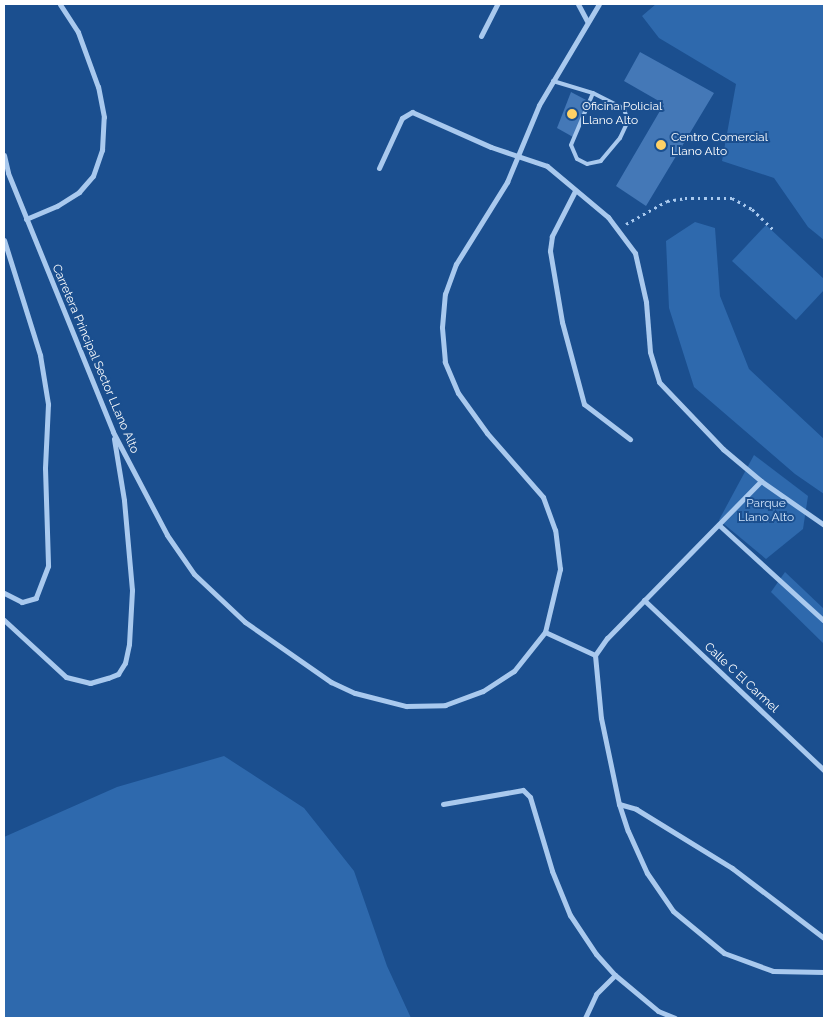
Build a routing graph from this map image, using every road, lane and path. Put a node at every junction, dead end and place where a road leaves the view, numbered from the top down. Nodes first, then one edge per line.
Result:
1 (60, 4) edge
2 (497, 4) edge
3 (578, 4) edge
4 (599, 4) edge
5 (587, 21) junction
6 (481, 36) dead end
7 (552, 80) junction
8 (593, 94) junction
9 (519, 154) junction
10 (4, 155) edge
11 (379, 168) dead end
12 (575, 191) junction
13 (26, 219) junction
14 (619, 228) junction
15 (774, 230) dead end
16 (4, 240) edge
17 (113, 432) junction
18 (630, 438) dead end
19 (761, 481) junction
20 (719, 525) junction
21 (824, 525) edge
22 (4, 593) edge
23 (644, 600) junction
24 (4, 620) edge
25 (824, 621) edge
26 (545, 632) junction
27 (595, 655) junction
28 (824, 770) edge
29 (443, 804) dead end
30 (619, 804) junction
31 (824, 938) edge
32 (824, 972) edge
33 (615, 975) junction
34 (585, 1018) edge
35 (675, 1018) edge

1 - 13 street
2 - 6 street
3 - 5 street
4 - 5 street, Carretera Principal Sector LLano Alto
5 - 7 street, Carretera Principal Sector LLano Alto
7 - 8 lane
7 - 9 street, Carretera Principal Sector LLano Alto
8 - 8 lane
9 - 11 street
9 - 12 street
9 - 26 street, Carretera Principal Sector LLano Alto
10 - 13 street, Carretera Principal Sector LLano Alto
12 - 14 street
12 - 18 street
13 - 17 street, Carretera Principal Sector LLano Alto
14 - 15 path
14 - 19 street
16 - 22 street
17 - 24 street
17 - 26 street, Carretera Principal Sector LLano Alto
19 - 20 street
19 - 21 street
20 - 23 street
20 - 25 street
23 - 27 street
23 - 28 street, Calle C El Carmel
26 - 27 street
27 - 30 street
29 - 33 street
30 - 31 street
30 - 32 street
33 - 34 street
33 - 35 street

